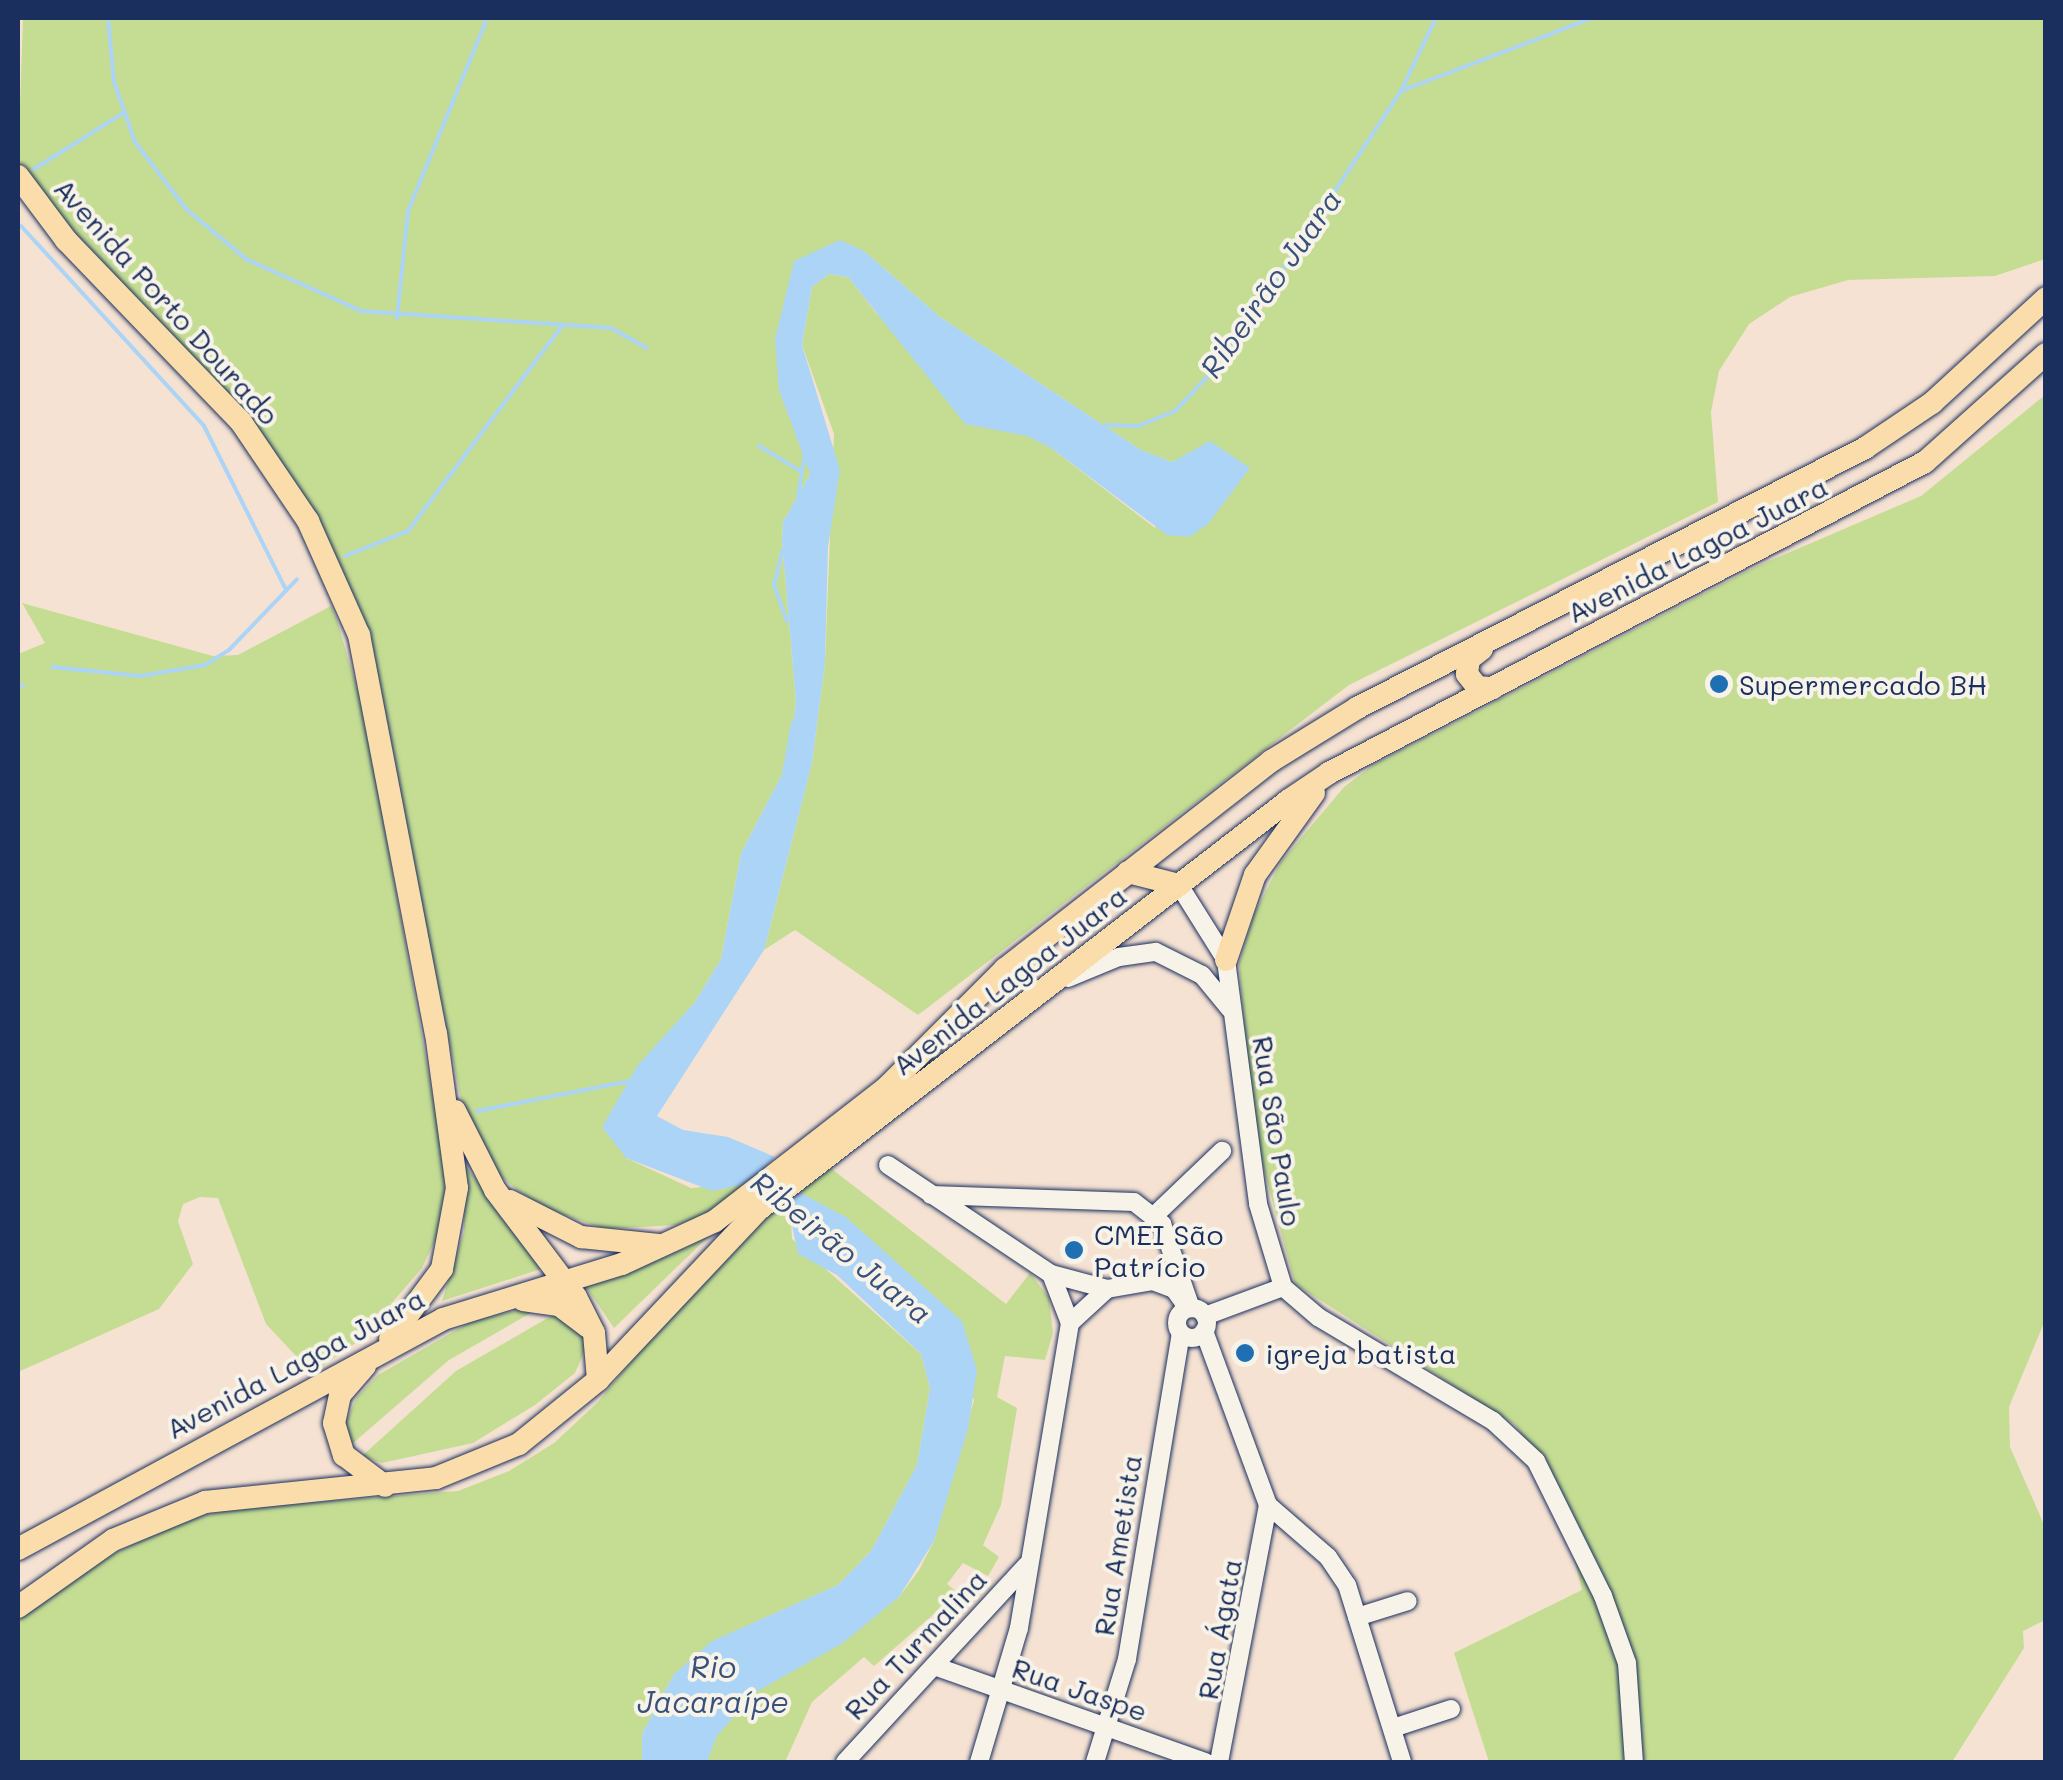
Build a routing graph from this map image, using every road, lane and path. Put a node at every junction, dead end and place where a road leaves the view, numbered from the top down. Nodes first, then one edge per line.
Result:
1 (18, 176) edge
2 (2046, 298) edge
3 (2046, 354) edge
4 (1532, 618) junction
5 (1493, 688) junction
6 (1329, 773) junction
7 (1128, 872) junction
8 (1179, 885) junction
9 (1226, 960) junction
10 (1063, 980) junction
11 (1231, 1010) junction
12 (446, 1089) junction
13 (1222, 1151) dead end
14 (808, 1161) junction
15 (888, 1165) dead end
16 (496, 1190) junction
17 (930, 1195) junction
18 (989, 1196) junction
19 (752, 1205) junction
20 (1155, 1215) junction
21 (972, 1222) junction
22 (667, 1245) junction
23 (1172, 1248) junction
24 (1051, 1274) junction
25 (1153, 1281) junction
26 (564, 1282) junction
27 (1284, 1287) junction
28 (1107, 1289) junction
29 (506, 1298) junction
30 (1197, 1316) junction
31 (1070, 1324) junction
32 (594, 1333) junction
33 (375, 1354) junction
34 (598, 1380) junction
35 (385, 1486) junction
36 (1268, 1505) junction
37 (18, 1549) edge
38 (1028, 1564) junction
39 (1408, 1602) dead end
40 (18, 1607) edge
41 (1357, 1617) junction
42 (937, 1667) junction
43 (1004, 1692) junction
44 (1451, 1708) dead end
45 (1108, 1728) junction
46 (1393, 1728) junction
47 (844, 1762) edge
48 (979, 1762) edge
49 (1096, 1762) edge
50 (1206, 1762) edge
51 (1219, 1762) edge
52 (1402, 1762) edge
53 (1634, 1762) edge

1 - 12 main road, Avenida Porto Dourado
2 - 4 main road, Avenida Lagoa Juara
3 - 5 main road, Avenida Lagoa Juara
4 - 5 main road
4 - 7 main road, Avenida Lagoa Juara
5 - 6 main road, Avenida Lagoa Juara
6 - 8 main road, Avenida Lagoa Juara
6 - 9 main road
7 - 8 main road
7 - 14 main road, Avenida Lagoa Juara
8 - 9 street, Rua São Paulo
8 - 10 main road, Avenida Lagoa Juara
9 - 11 street, Rua São Paulo
10 - 11 street, Rua São Paulo
10 - 14 main road, Avenida Lagoa Juara
11 - 27 street, Rua São Paulo
12 - 16 main road
12 - 33 main road
13 - 20 street
14 - 19 main road, Avenida Lagoa Juara
15 - 17 street
16 - 22 main road
16 - 26 main road
17 - 18 street
17 - 21 street
18 - 20 street
18 - 21 street
19 - 22 main road, Avenida Lagoa Juara
19 - 34 main road, Avenida Lagoa Juara
20 - 23 street
21 - 24 street
22 - 26 main road, Avenida Lagoa Juara
23 - 25 street
23 - 30 street
24 - 28 street
24 - 31 street
25 - 28 street
25 - 30 street
26 - 29 main road, Avenida Lagoa Juara
26 - 32 main road
27 - 30 street
27 - 53 street
28 - 31 street
29 - 32 main road
29 - 33 main road, Avenida Lagoa Juara
30 - 36 street
30 - 45 street, Rua Ametista
31 - 38 street
32 - 34 main road
33 - 35 main road
33 - 37 main road, Avenida Lagoa Juara
34 - 35 main road, Avenida Lagoa Juara
35 - 40 main road, Avenida Lagoa Juara
36 - 41 street
36 - 51 street, Rua Ágata
38 - 42 street, Rua Turmalina
38 - 43 street
39 - 41 street
41 - 46 street
42 - 43 street, Rua Jaspe
42 - 47 street, Rua Turmalina
43 - 45 street, Rua Jaspe
43 - 48 street
44 - 46 street
45 - 49 street, Rua Ametista
45 - 50 street, Rua Jaspe
46 - 52 street

